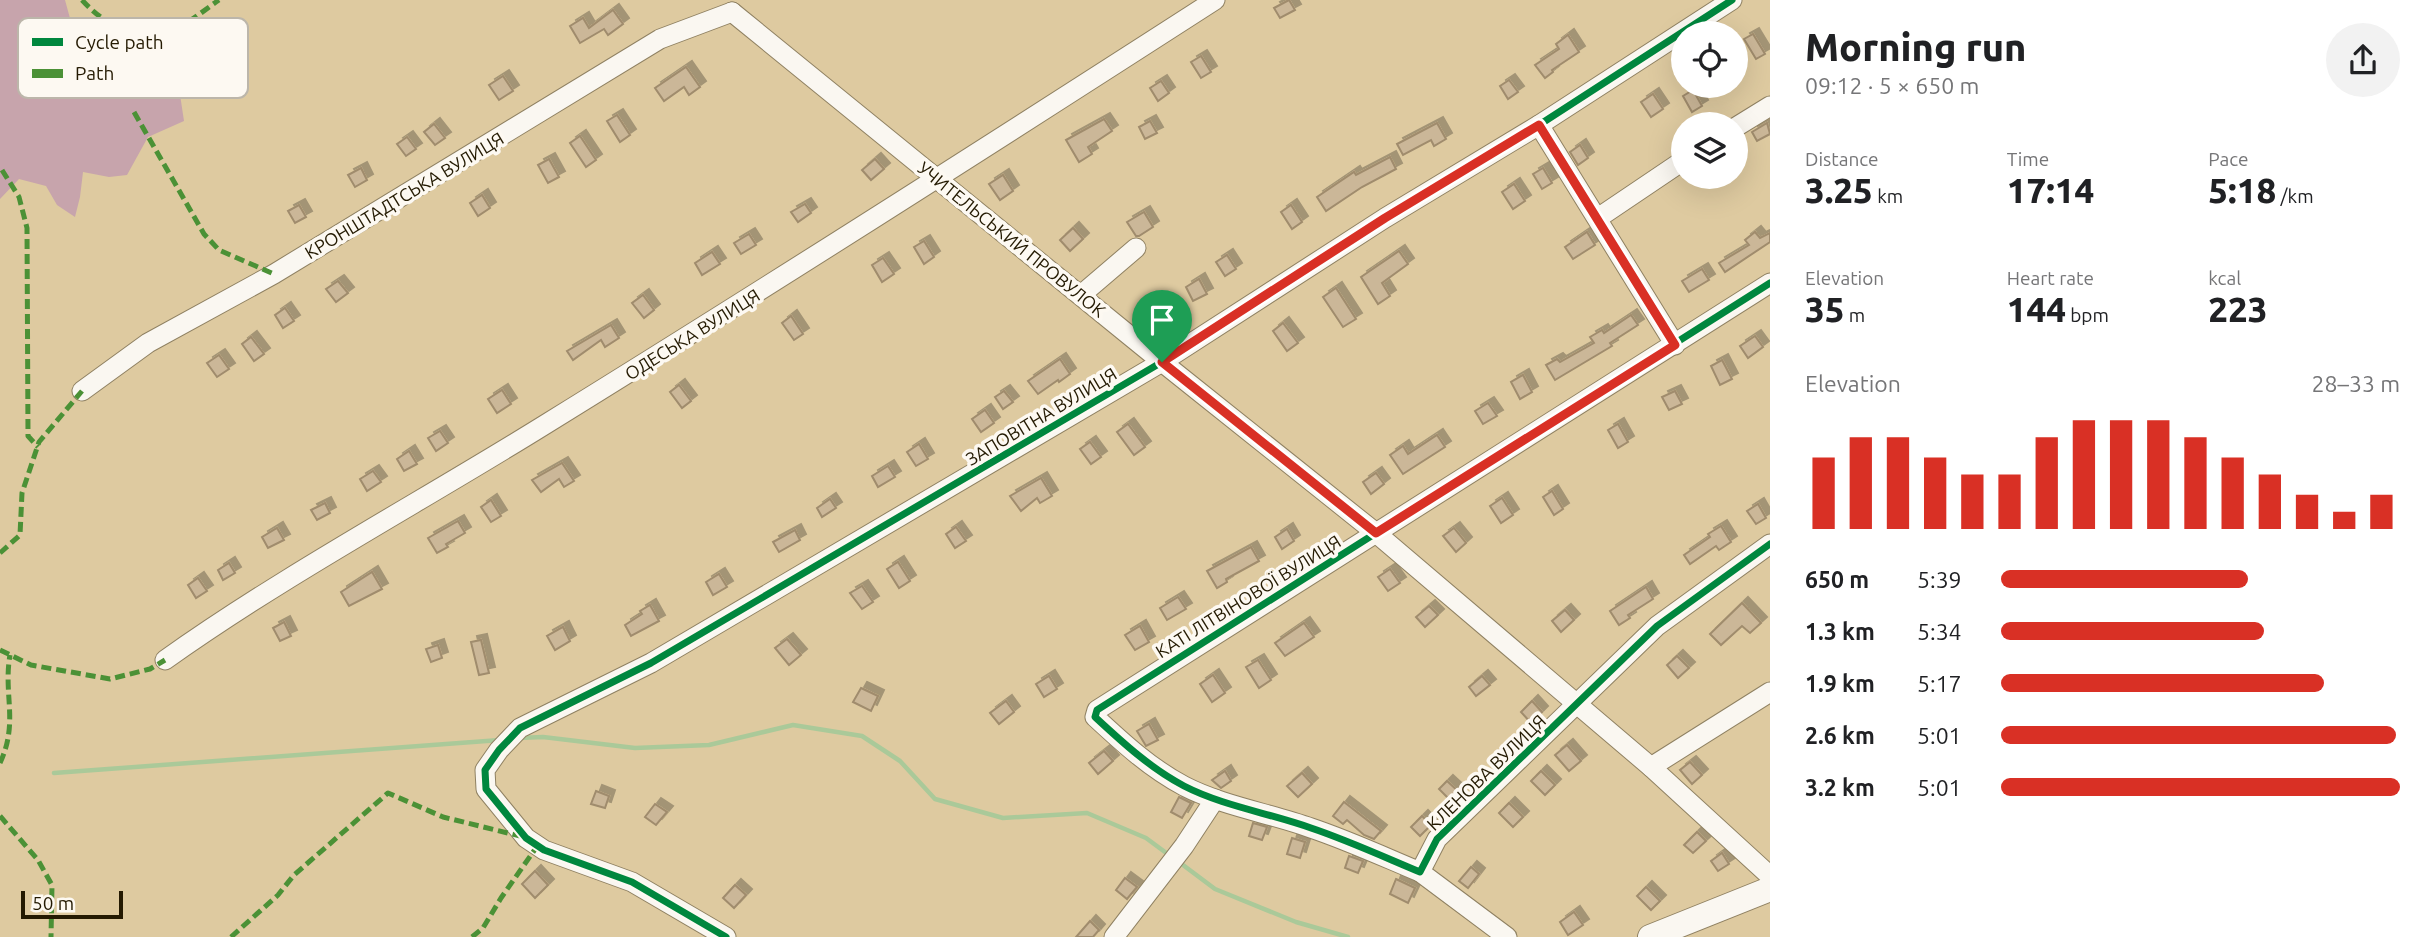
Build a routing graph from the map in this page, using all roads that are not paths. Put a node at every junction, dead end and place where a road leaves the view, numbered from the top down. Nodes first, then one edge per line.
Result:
1 (1215, 0) edge
2 (1732, 0) edge
3 (737, 6) edge
4 (1770, 106) edge
5 (1748, 120) edge
6 (1539, 125) junction
7 (1671, 169) edge
8 (938, 178) junction
9 (1598, 218) junction
10 (1136, 247) dead end
11 (1770, 283) edge
12 (1081, 295) junction
13 (1675, 345) junction
14 (1162, 362) junction
15 (82, 391) dead end
16 (1376, 533) junction
17 (1770, 544) edge
18 (165, 660) dead end
19 (1770, 692) edge
20 (1577, 706) junction
21 (1651, 767) junction
22 (1214, 799) junction
23 (1420, 872) junction
24 (1770, 876) edge
25 (1770, 889) edge
26 (720, 936) edge
27 (1114, 937) edge
28 (1507, 937) edge
29 (1650, 937) edge

1 - 8 street, ОДЕСЬКА ВУЛИЦЯ
2 - 6 street, ЗАПОВІТНА ВУЛИЦЯ
3 - 8 street, УЧИТЕЛЬСЬКИЙ ПРОВУЛОК
3 - 15 street, КРОНШТАДТСЬКА ВУЛИЦЯ
4 - 5 street
6 - 9 street
6 - 14 street, ЗАПОВІТНА ВУЛИЦЯ
7 - 9 street
8 - 12 street, УЧИТЕЛЬСЬКИЙ ПРОВУЛОК
8 - 18 street, ОДЕСЬКА ВУЛИЦЯ
9 - 13 street
10 - 12 street
11 - 13 street, КАТІ ЛІТВІНОВОЇ ВУЛИЦЯ
12 - 14 street, УЧИТЕЛЬСЬКИЙ ПРОВУЛОК
13 - 16 street, КАТІ ЛІТВІНОВОЇ ВУЛИЦЯ
14 - 16 street, УЧИТЕЛЬСЬКИЙ ПРОВУЛОК
14 - 26 street, ЗАПОВІТНА ВУЛИЦЯ
16 - 20 street, УЧИТЕЛЬСЬКИЙ ПРОВУЛОК
16 - 22 street, КАТІ ЛІТВІНОВОЇ ВУЛИЦЯ
17 - 20 street, КЛЕНОВА ВУЛИЦЯ
19 - 21 street
20 - 21 street, УЧИТЕЛЬСЬКИЙ ПРОВУЛОК
20 - 23 street, КЛЕНОВА ВУЛИЦЯ
21 - 24 street, УЧИТЕЛЬСЬКИЙ ПРОВУЛОК
22 - 23 street
22 - 27 street
23 - 28 street
25 - 29 main road

